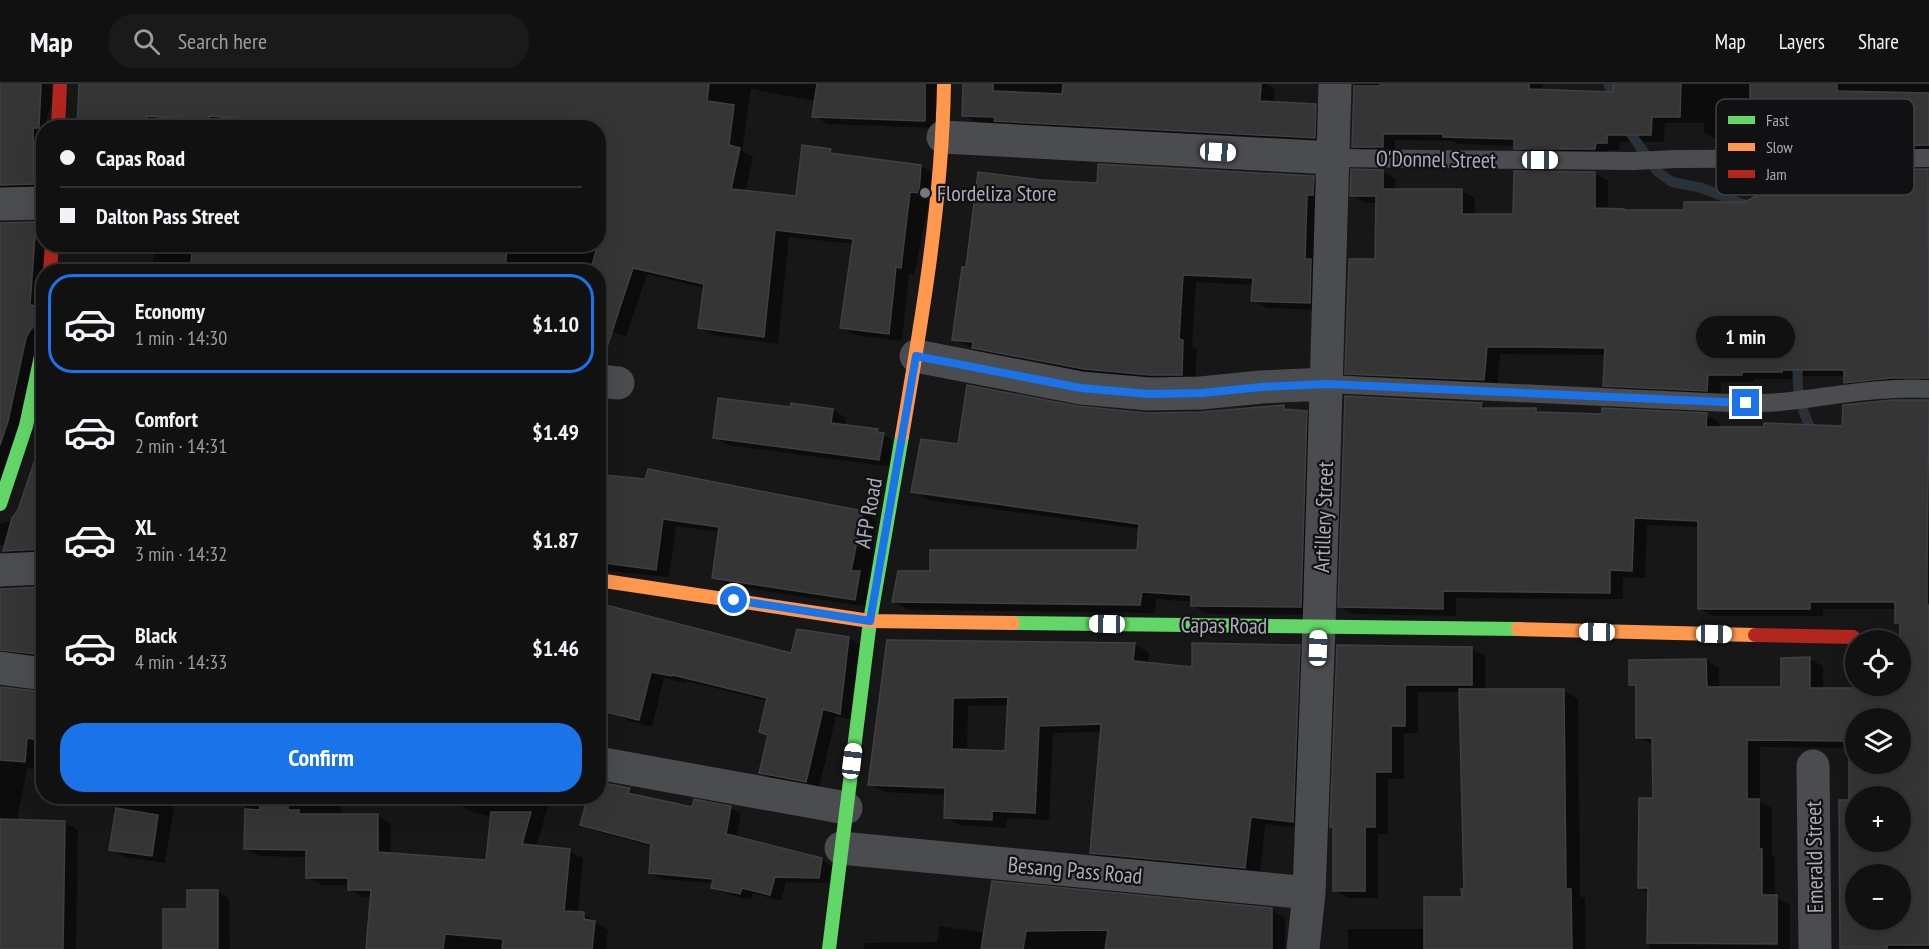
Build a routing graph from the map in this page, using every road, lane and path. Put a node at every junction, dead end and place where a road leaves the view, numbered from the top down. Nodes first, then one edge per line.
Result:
1 (60, 84) edge
2 (944, 84) edge
3 (1335, 84) edge
4 (58, 120) edge
5 (943, 137) junction
6 (1914, 158) edge
7 (1929, 158) edge
8 (1333, 159) junction
9 (1716, 159) edge
10 (36, 203) edge
11 (0, 204) edge
12 (916, 356) junction
13 (36, 379) edge
14 (1327, 384) junction
15 (1929, 389) edge
16 (0, 504) edge
17 (36, 568) edge
18 (0, 570) edge
19 (606, 581) edge
20 (870, 621) junction
21 (1319, 626) junction
22 (1845, 637) edge
23 (0, 668) edge
24 (36, 673) edge
25 (606, 764) edge
26 (1813, 766) dead end
27 (846, 808) junction
28 (841, 848) junction
29 (1309, 893) junction
30 (829, 949) edge
31 (1303, 949) edge
32 (1815, 949) edge

1 - 4 street
2 - 5 street, AFP Road
3 - 8 street, Artillery Street
5 - 8 street, O'Donnel Street
5 - 12 street, AFP Road
6 - 7 lane, O'Donnel Street
8 - 9 lane, O'Donnel Street
8 - 14 street, Artillery Street
10 - 11 street
12 - 14 street
12 - 20 street, AFP Road
13 - 16 street
14 - 15 lane
14 - 21 street, Artillery Street
17 - 18 street
19 - 20 street, Capas Road
20 - 21 street, Capas Road
20 - 27 street, AFP Road
21 - 22 street, Capas Road
21 - 29 street, Artillery Street
23 - 24 street
25 - 27 street
26 - 32 street, Emerald Street
27 - 28 street, AFP Road
28 - 29 street, Besang Pass Road
28 - 30 street, AFP Road
29 - 31 street, Artillery Street

